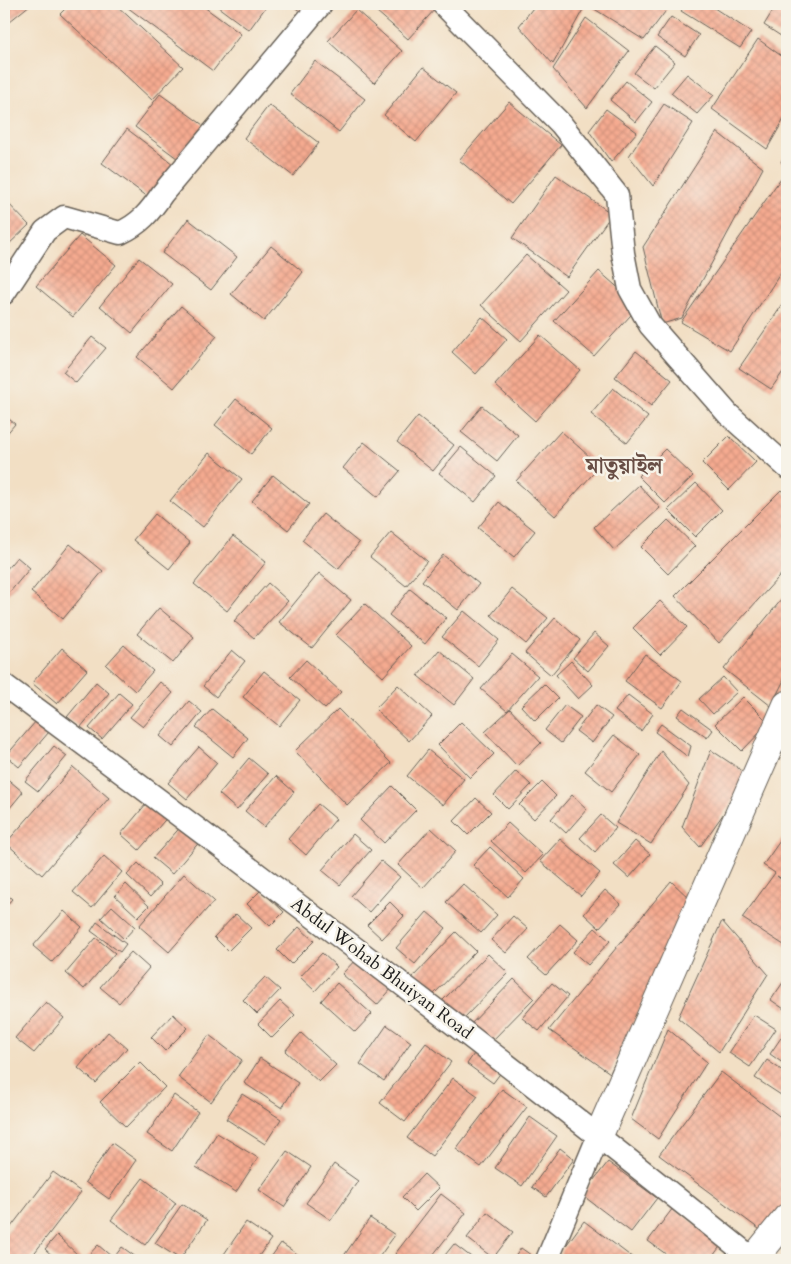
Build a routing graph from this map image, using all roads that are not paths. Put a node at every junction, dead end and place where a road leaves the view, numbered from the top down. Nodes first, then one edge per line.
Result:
1 (321, 4) edge
2 (443, 4) edge
3 (10, 268) edge
4 (4, 292) edge
5 (787, 467) edge
6 (4, 685) edge
7 (787, 704) edge
8 (599, 1135) junction
9 (787, 1218) edge
10 (547, 1260) edge
11 (753, 1260) edge

1 - 3 street
2 - 5 street
3 - 4 street
6 - 8 street, Abdul Wohab Bhuiyan Road
7 - 8 street
8 - 10 street
8 - 11 street, Abdul Wohab Bhuiyan Road
9 - 11 street

